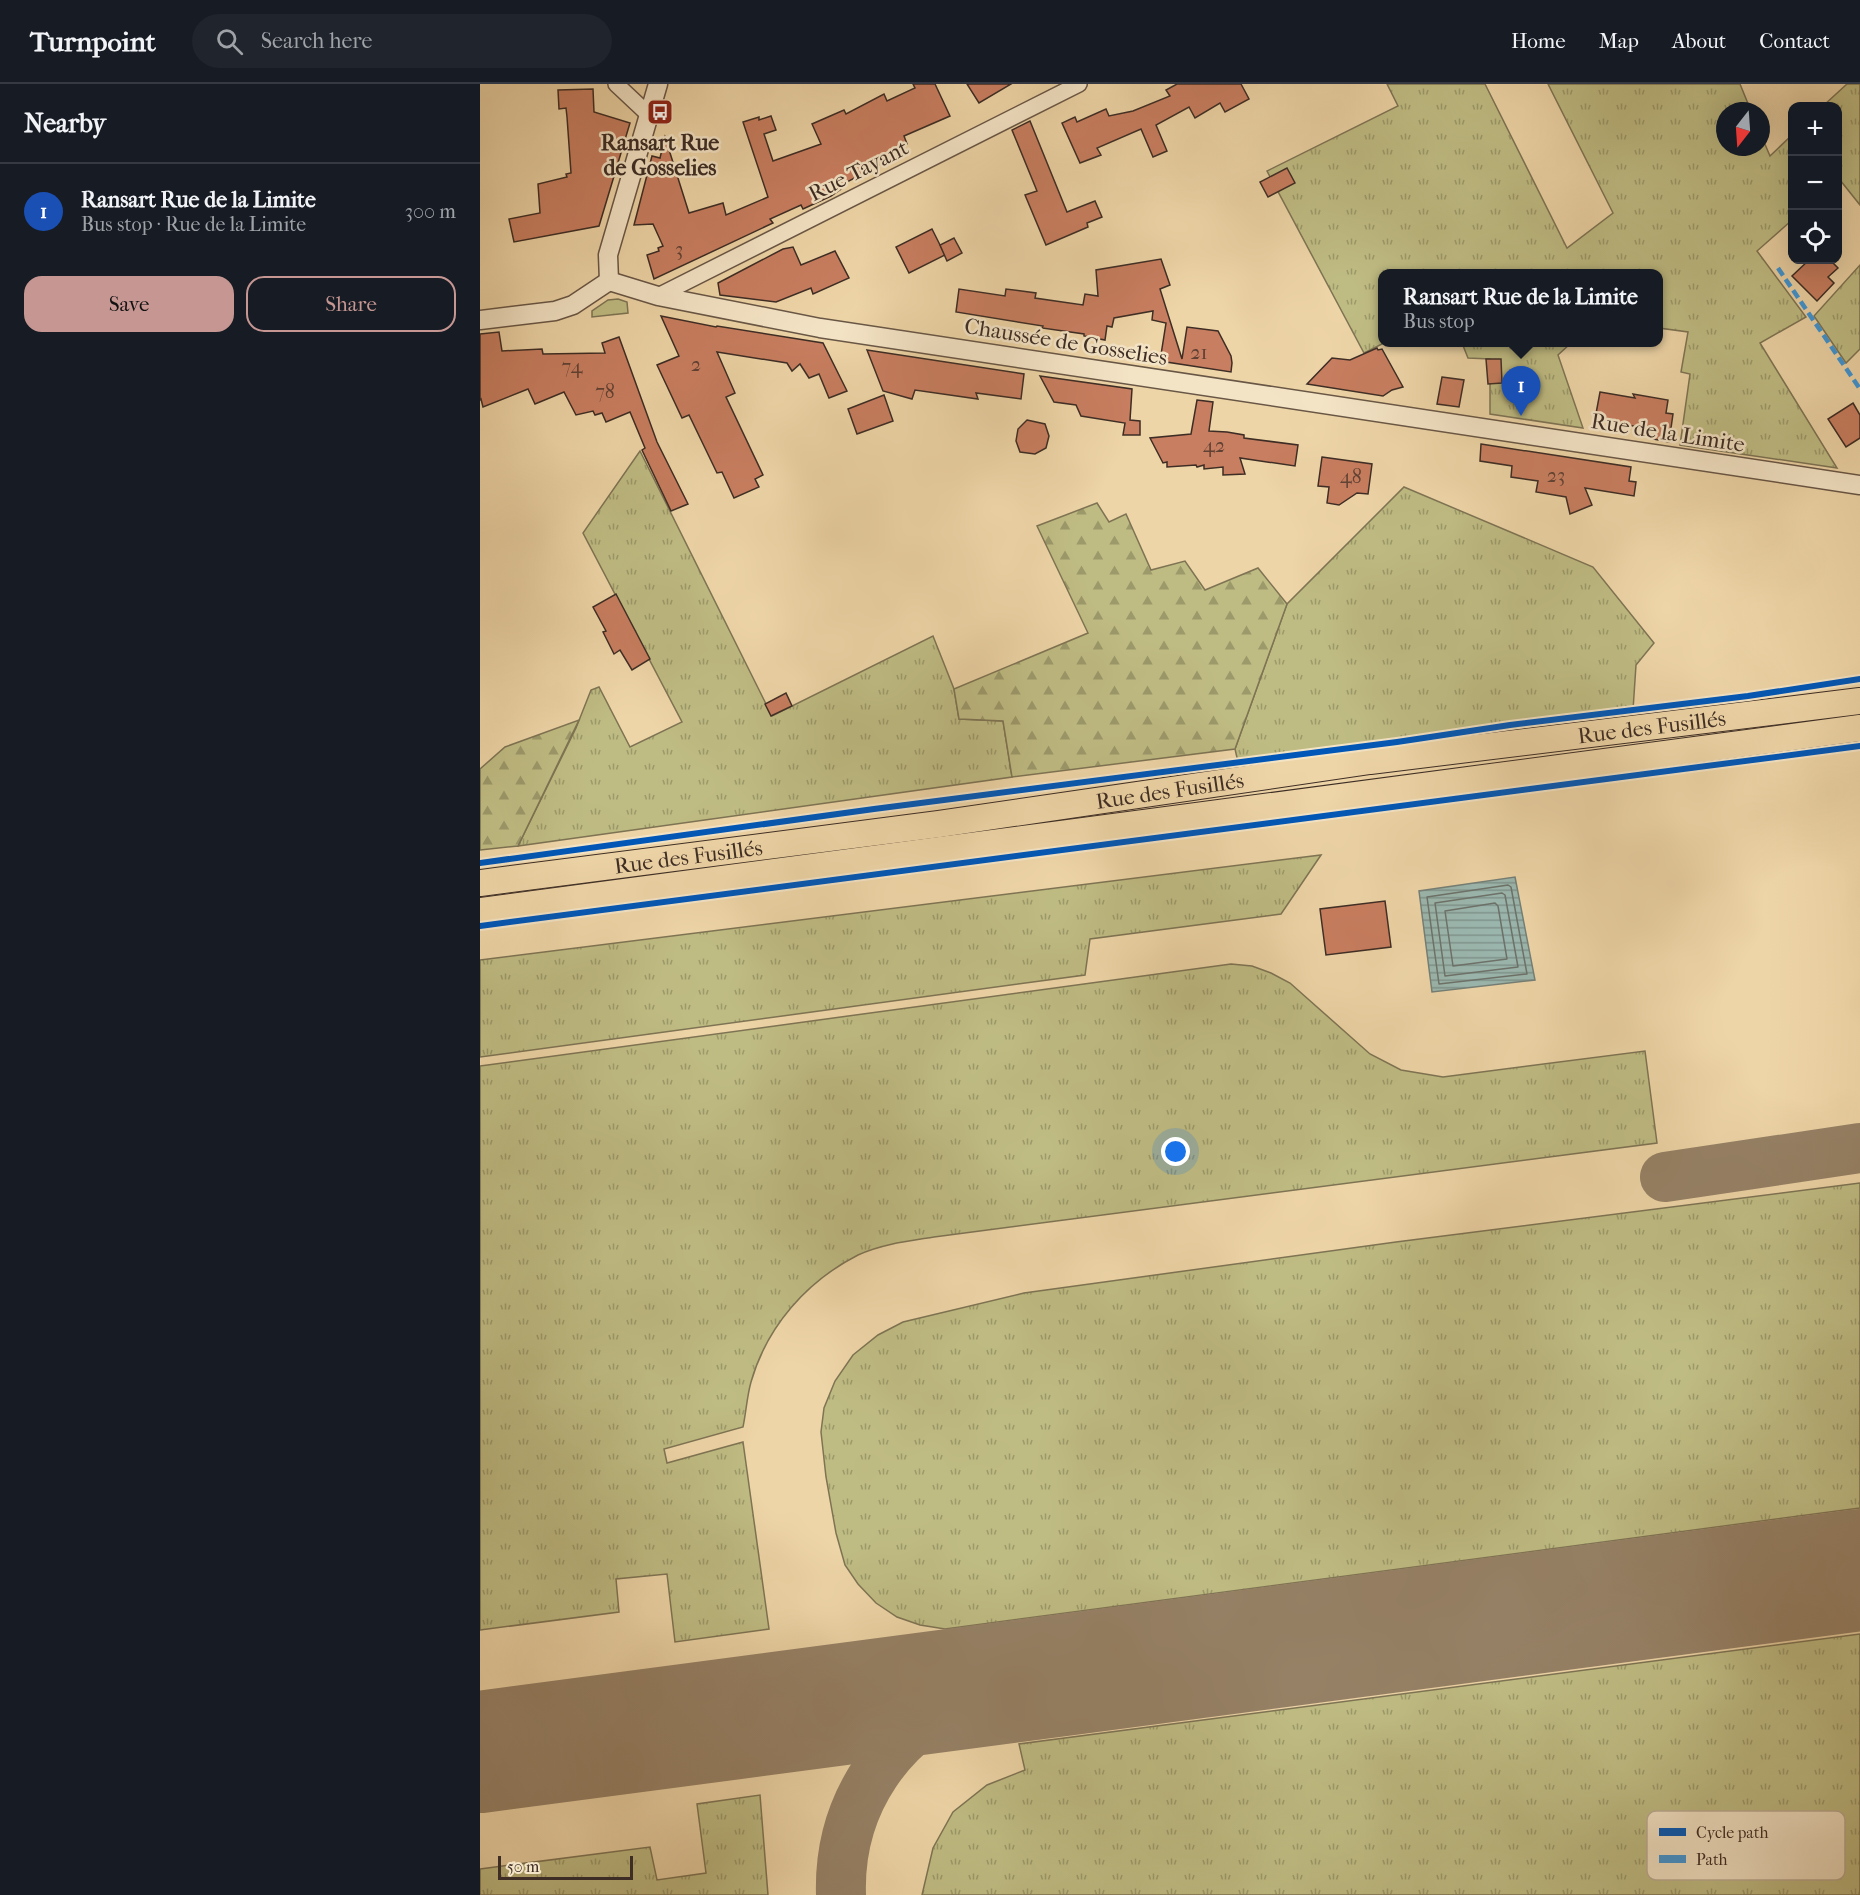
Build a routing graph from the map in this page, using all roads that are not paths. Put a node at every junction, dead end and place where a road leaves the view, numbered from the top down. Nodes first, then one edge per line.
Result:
1 (616, 84) edge
2 (658, 84) edge
3 (1079, 84) edge
4 (649, 115) junction
5 (609, 281) junction
6 (658, 296) junction
7 (480, 320) edge
8 (1468, 426) joint
9 (1860, 485) edge
10 (1860, 700) edge
11 (1860, 728) edge
12 (480, 884) edge
13 (480, 910) edge

1 - 4 street
2 - 4 street
3 - 6 street, Rue Tayant
4 - 5 street
5 - 6 street, Chaussée de Gosselies
5 - 7 street
6 - 8 street, Chaussée de Gosselies
8 - 9 street, Rue de la Limite
10 - 12 highway, Rue des Fusillés
11 - 13 highway, Rue des Fusillés

